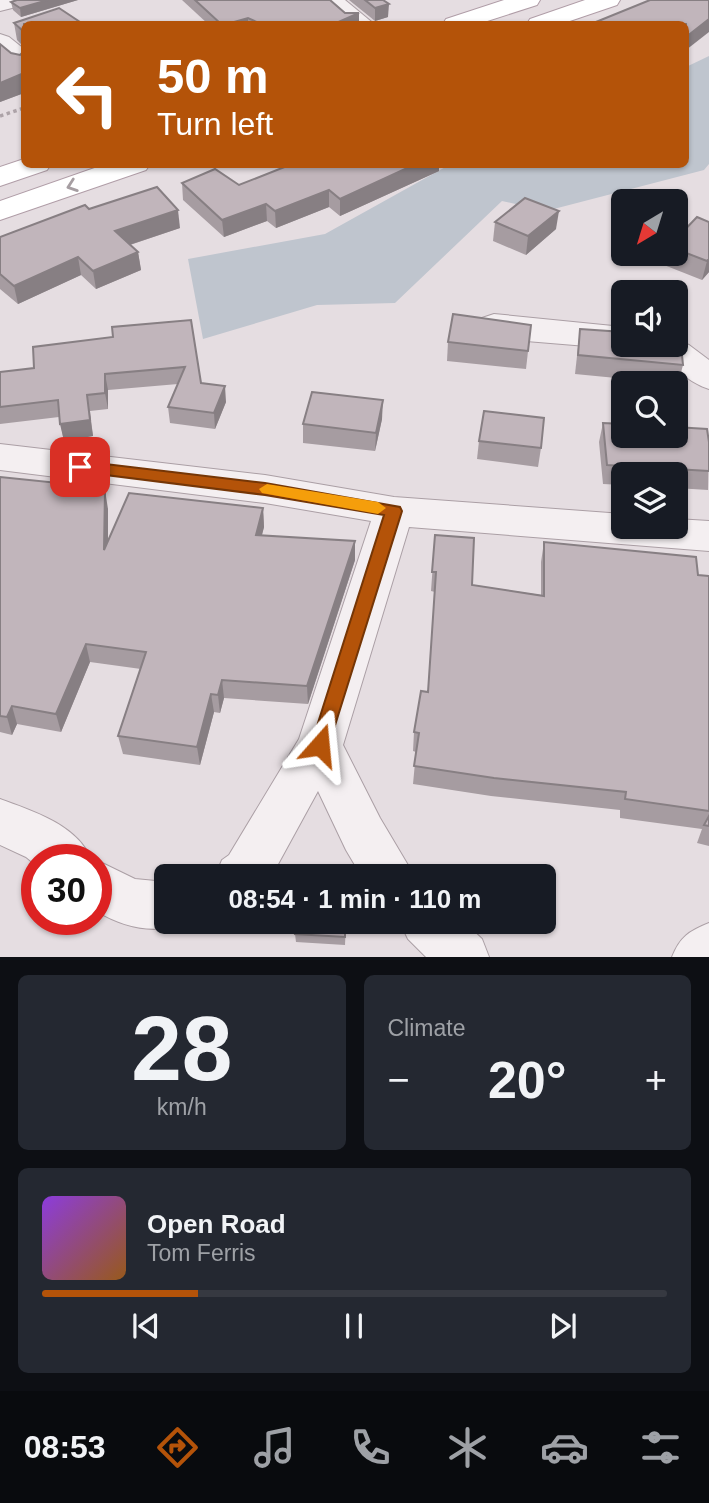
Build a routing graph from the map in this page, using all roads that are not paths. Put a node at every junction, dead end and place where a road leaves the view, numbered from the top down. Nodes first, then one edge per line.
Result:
1 (15, 0) edge
2 (330, 0) edge
3 (528, 0) edge
4 (608, 0) edge
5 (0, 4) edge
6 (358, 21) edge
7 (464, 21) edge
8 (548, 21) edge
9 (0, 42) edge
10 (21, 60) edge
11 (26, 168) edge
12 (124, 168) edge
13 (0, 177) edge
14 (0, 211) edge
15 (494, 324) edge
16 (611, 337) edge
17 (682, 357) edge
18 (709, 377) edge
19 (0, 457) edge
20 (394, 511) junction
21 (709, 536) edge
22 (320, 745) junction
23 (0, 821) edge
24 (47, 844) edge
25 (251, 864) edge
26 (382, 864) edge
27 (112, 892) edge
28 (154, 905) edge
29 (439, 934) edge
30 (709, 948) edge
31 (463, 957) edge
32 (698, 957) edge

1 - 5 street
2 - 6 street
3 - 7 main road
4 - 8 main road
9 - 10 street
11 - 13 main road
12 -> 14 main road
15 - 16 street
17 - 18 street
19 - 20 street
20 - 21 street
20 - 22 street
22 - 25 street
22 - 26 street
23 - 24 street
27 - 28 street
29 - 31 street
30 - 32 street

